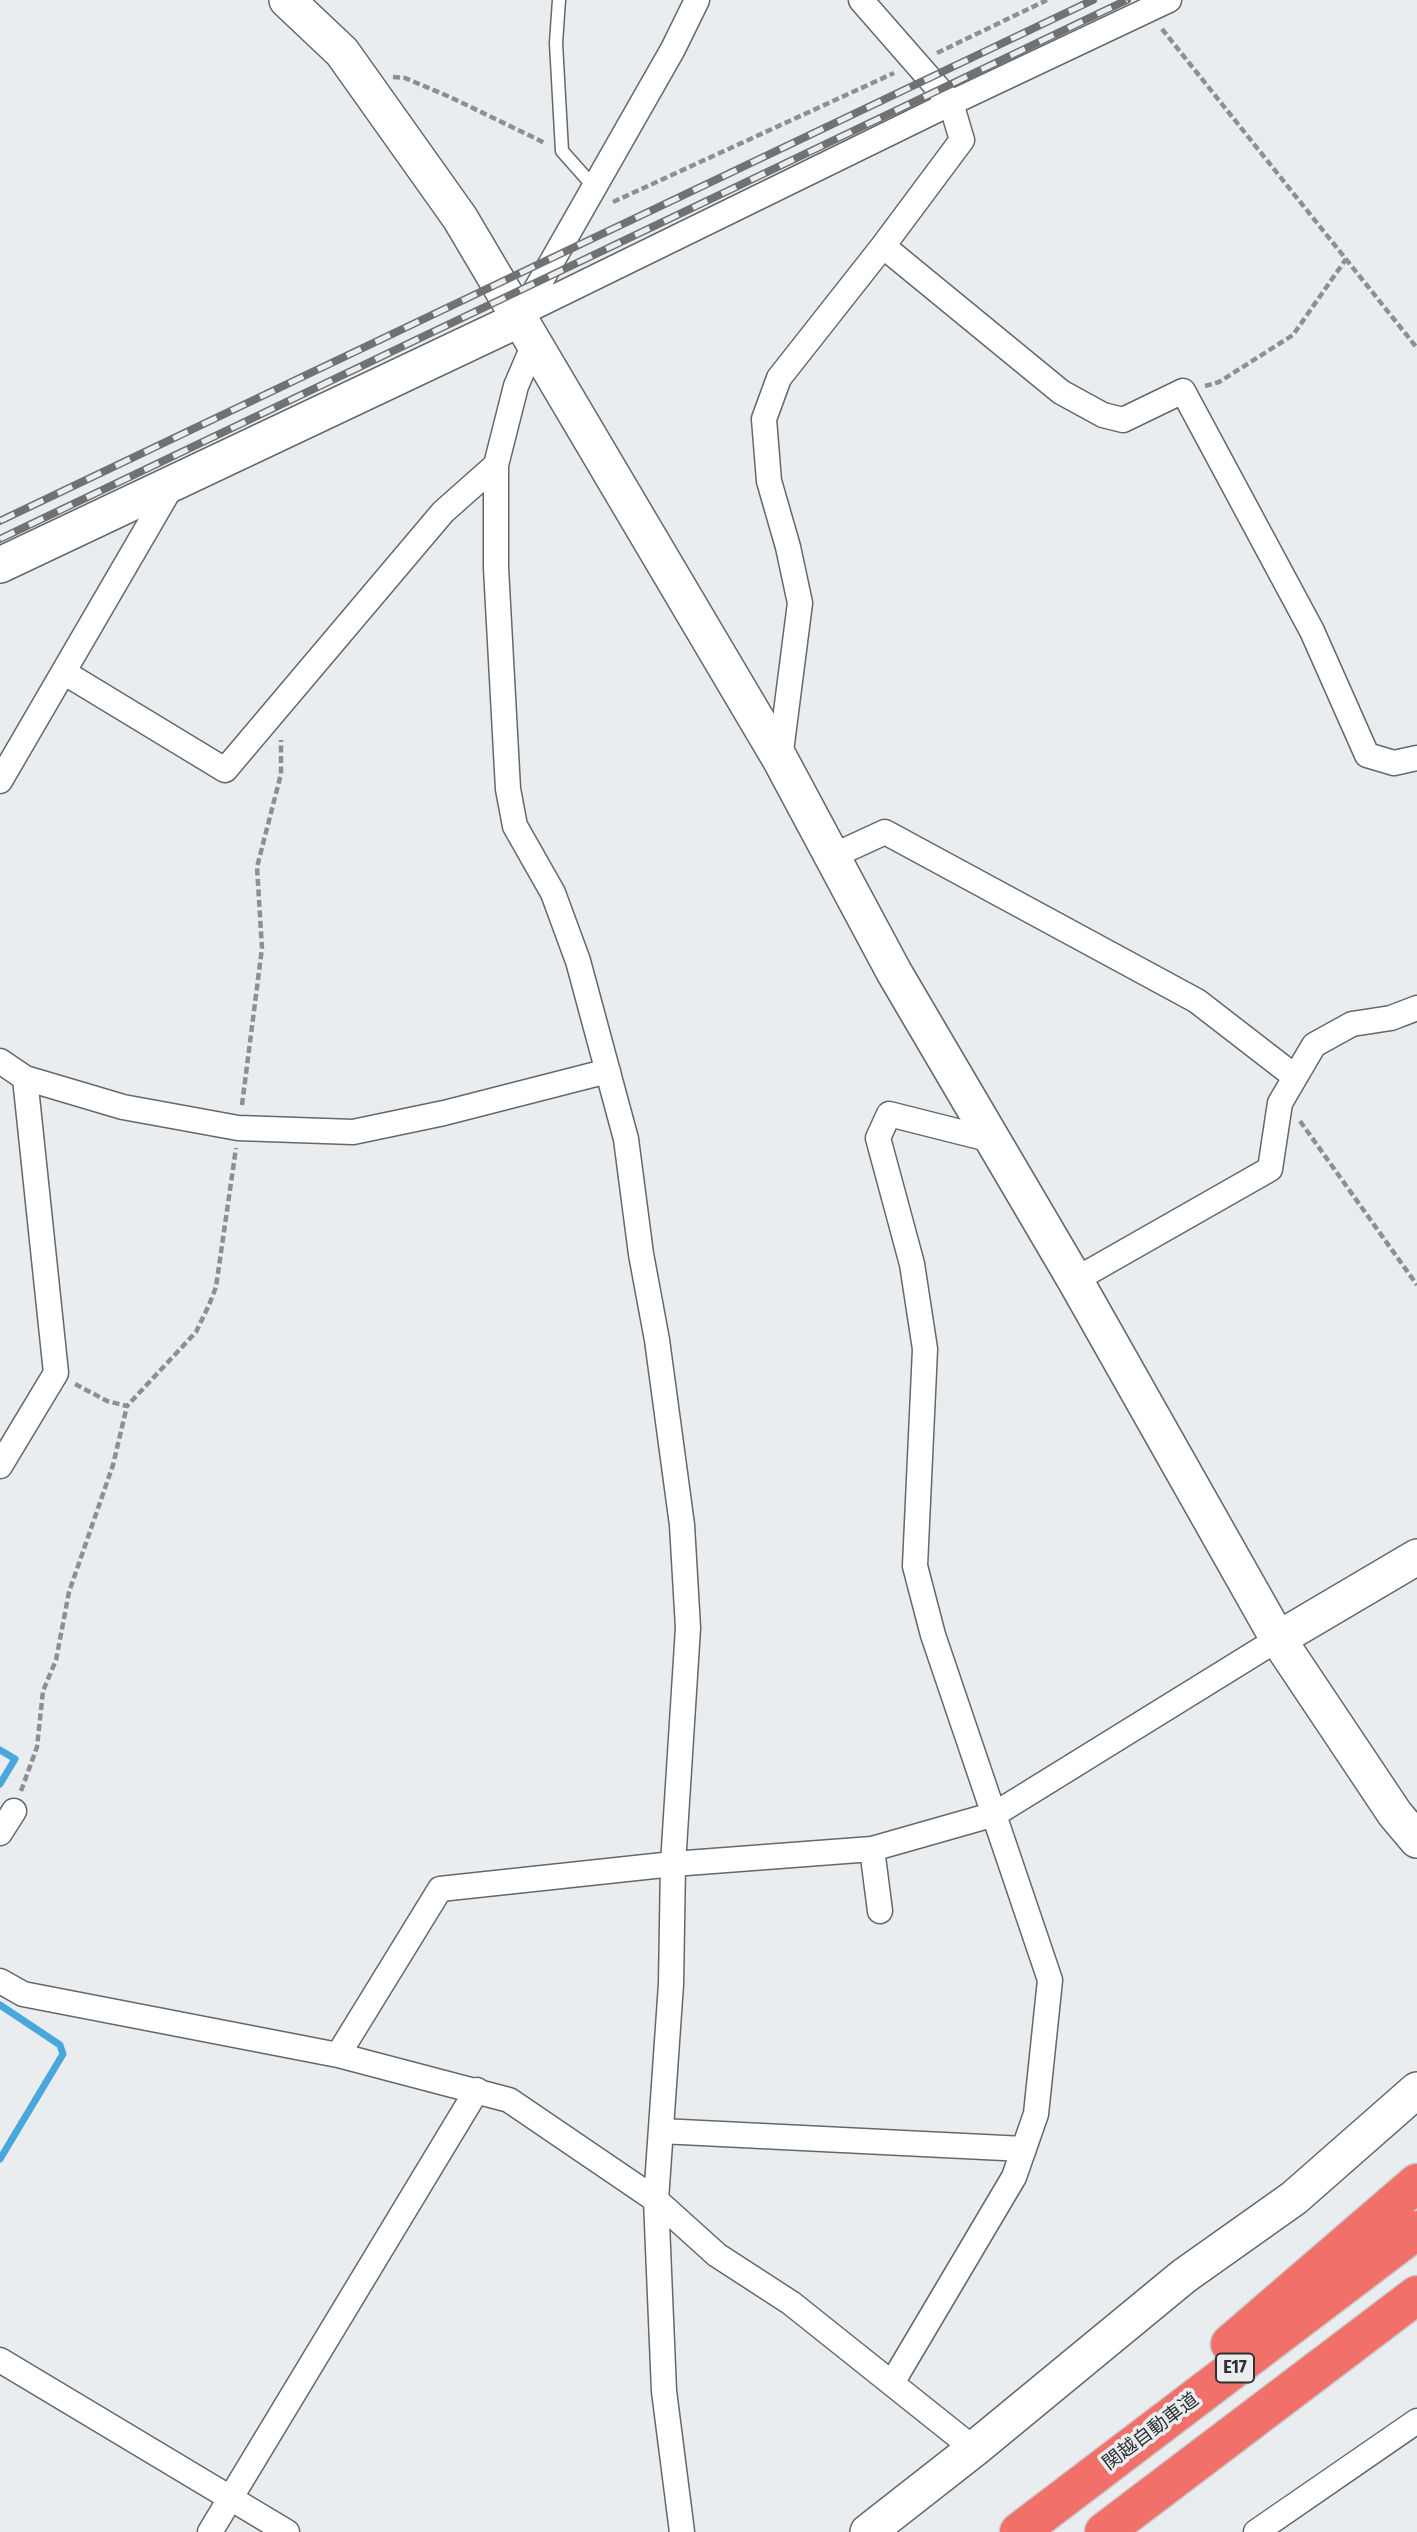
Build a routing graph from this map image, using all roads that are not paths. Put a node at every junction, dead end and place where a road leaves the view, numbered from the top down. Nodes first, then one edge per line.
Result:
1 (287, 0) edge
2 (559, 0) edge
3 (697, 0) edge
4 (861, 0) edge
5 (1169, 0) edge
6 (951, 103) junction
7 (594, 187) junction
8 (883, 246) junction
9 (526, 325) junction
10 (496, 465) junction
11 (174, 482) junction
12 (0, 565) edge
13 (65, 673) junction
14 (1417, 758) edge
15 (780, 759) junction
16 (0, 781) edge
17 (833, 856) junction
18 (1417, 1008) edge
19 (0, 1061) edge
20 (608, 1071) junction
21 (1294, 1076) junction
22 (25, 1077) junction
23 (992, 1140) junction
24 (1075, 1280) junction
25 (0, 1466) edge
26 (1417, 1557) edge
27 (1278, 1639) junction
28 (14, 1811) road end
29 (995, 1814) junction
30 (0, 1833) edge
31 (1417, 1840) edge
32 (872, 1849) junction
33 (673, 1864) junction
34 (880, 1911) dead end
35 (0, 1981) edge
36 (338, 2054) junction
37 (477, 2090) junction
38 (1417, 2090) edge
39 (661, 2131) junction
40 (1024, 2148) junction
41 (1417, 2183) edge
42 (656, 2200) junction
43 (1417, 2230) edge
44 (1417, 2295) edge
45 (1417, 2321) edge
46 (0, 2360) edge
47 (892, 2383) junction
48 (1417, 2421) edge
49 (975, 2449) junction
50 (231, 2498) junction
51 (1053, 2506) junction
52 (210, 2532) edge
53 (287, 2532) edge
54 (682, 2532) edge
55 (868, 2532) edge
56 (1019, 2532) edge
57 (1104, 2532) edge
58 (1125, 2532) edge
59 (1256, 2532) edge

1 - 9 street
2 - 7 lane
3 - 7 street
4 - 6 street
5 - 6 street
6 - 8 street
6 - 9 street
7 - 9 street
8 - 14 street
8 - 15 street
9 - 10 street
9 - 11 street
9 - 15 street
10 - 13 street
10 - 20 street
11 - 12 street
11 - 13 street
13 - 16 street
15 - 17 street
17 - 21 street
17 - 23 street
18 - 21 street
19 - 22 street
20 - 22 street
20 - 33 street
21 - 24 street
22 - 25 street
23 - 24 street
23 - 29 street
24 - 27 street
26 - 27 street
27 - 29 street
27 - 31 street
28 - 30 street
29 - 32 street
29 - 40 street
32 - 33 street
32 - 34 street
33 - 36 street
33 - 39 street
35 - 36 street
36 - 37 street
37 - 42 street
37 - 50 street
38 - 49 street
39 - 40 street
39 - 42 street
40 - 47 street
41 - 51 highway
42 - 47 street
42 - 54 street
43 - 51 highway, 関越自動車道 / E17
44 - 57 highway, E17
45 - 58 highway
46 - 50 street
47 - 49 street
48 - 59 street
49 - 55 street
50 - 52 street
50 - 53 street
51 - 56 highway, 関越自動車道 / E17

